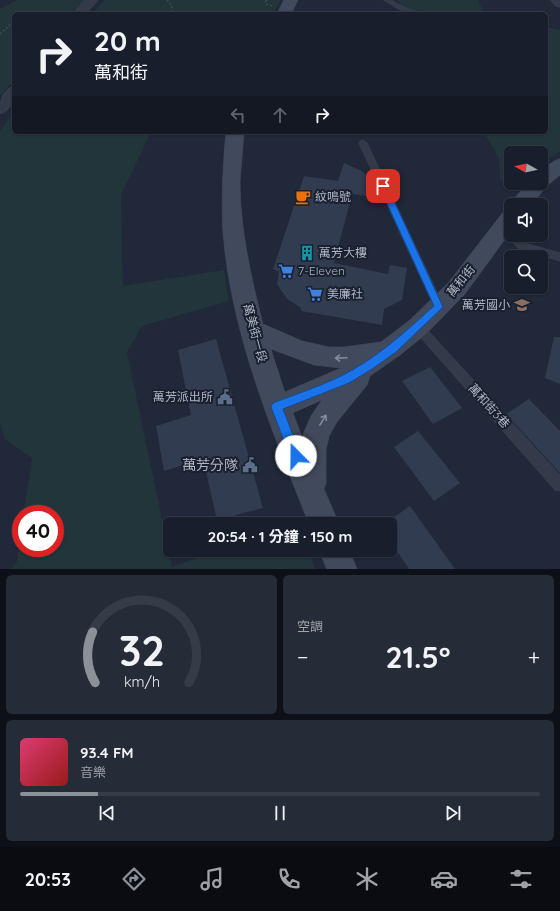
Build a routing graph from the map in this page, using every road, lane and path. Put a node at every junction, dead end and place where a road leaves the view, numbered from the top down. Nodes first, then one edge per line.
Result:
1 (92, 0) edge
2 (168, 0) edge
3 (266, 0) edge
4 (291, 0) edge
5 (387, 0) edge
6 (557, 0) edge
7 (560, 3) edge
8 (279, 11) edge
9 (81, 12) edge
10 (171, 12) edge
11 (412, 12) edge
12 (12, 23) edge
13 (0, 34) edge
14 (12, 94) edge
15 (0, 109) edge
16 (235, 134) edge
17 (363, 143) dead end
18 (560, 165) edge
19 (548, 175) edge
20 (533, 190) edge
21 (526, 198) edge
22 (504, 234) edge
23 (518, 242) edge
24 (560, 257) edge
25 (439, 307) junction
26 (418, 327) junction
27 (253, 330) junction
28 (392, 348) junction
29 (368, 365) junction
30 (277, 407) junction
31 (560, 485) edge
32 (313, 498) junction
33 (321, 517) edge
34 (337, 557) edge
35 (342, 569) edge

1 - 9 street
2 - 10 path
3 - 8 path
4 - 8 street
5 - 11 lane
6 - 7 street
12 - 13 path
14 - 15 street
16 - 27 street, 萬美街一段
17 - 25 lane
18 - 19 street
20 - 21 street
22 - 25 street, 萬和街
23 - 24 lane
25 - 26 street, 萬和街
26 - 28 street, 萬和街
26 - 31 lane, 萬和街3巷
28 -> 27 street
27 - 30 street, 萬美街一段
28 - 29 street, 萬和街
29 - 30 street, 萬和街
32 -> 29 street
30 - 32 street, 萬美街一段
32 - 33 street, 萬美街一段
34 - 35 street

